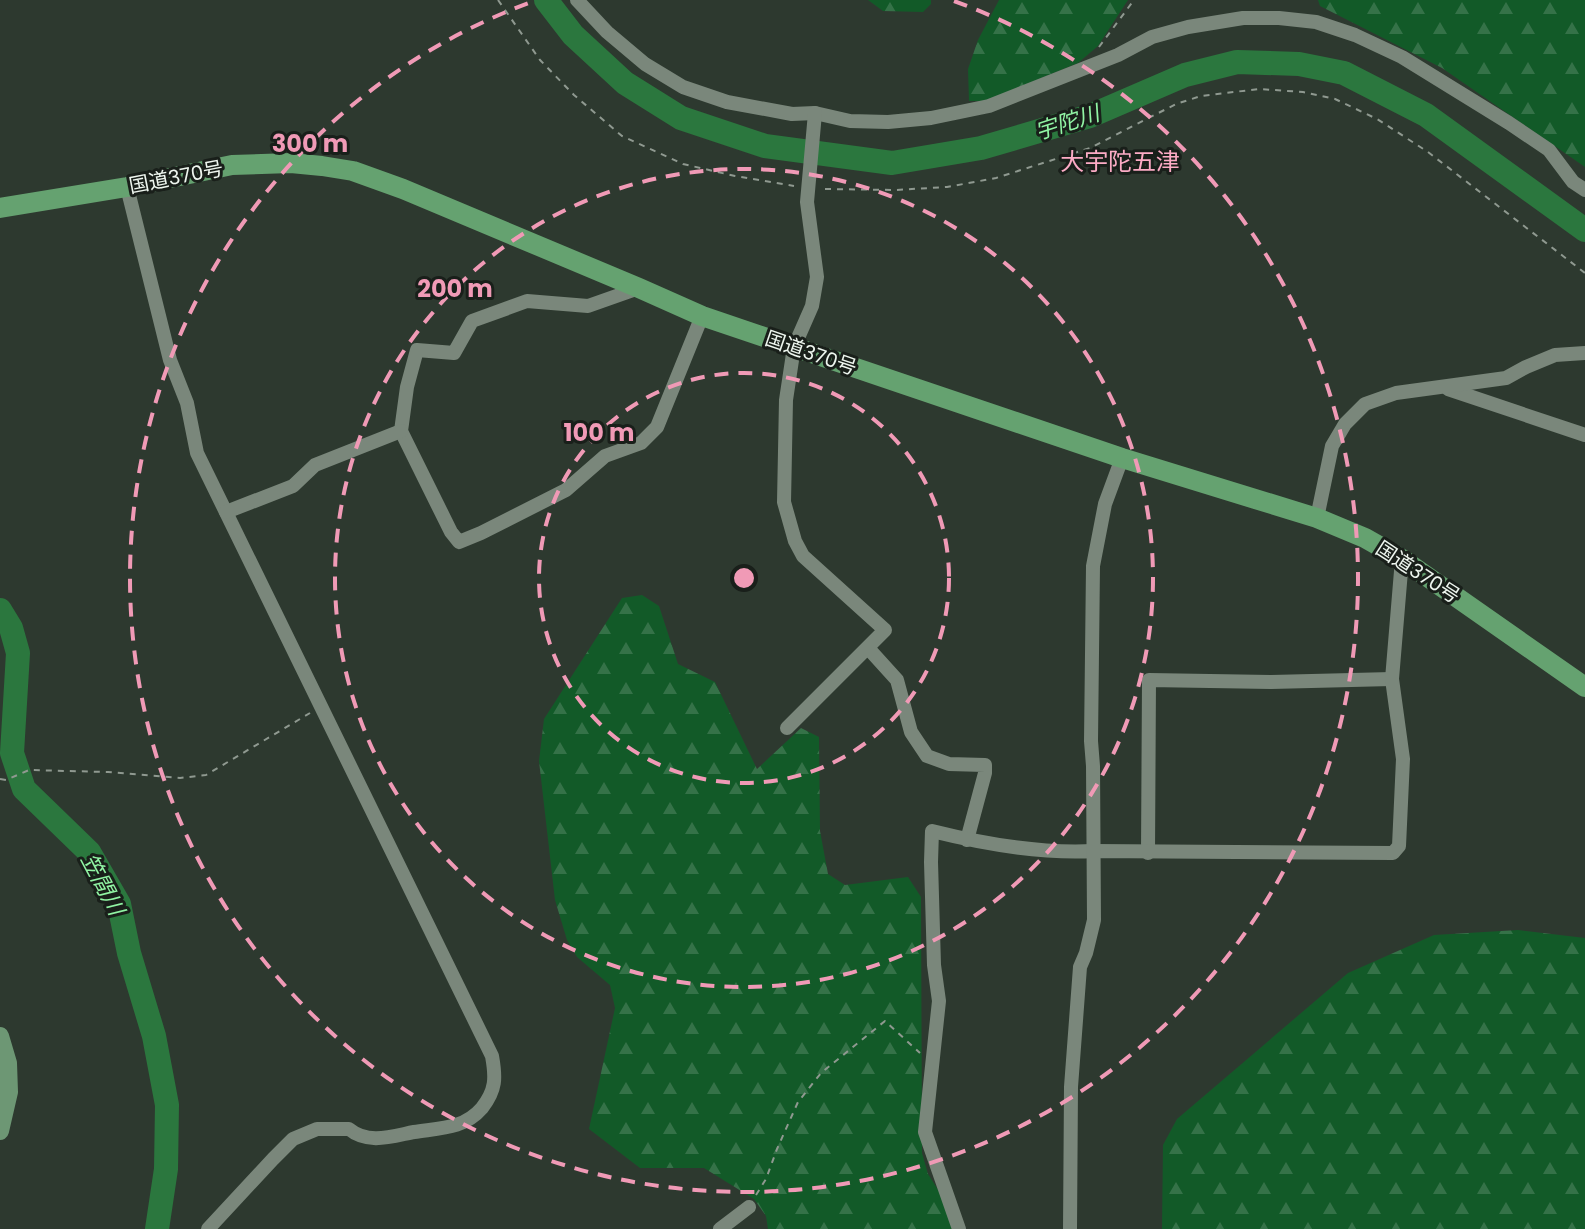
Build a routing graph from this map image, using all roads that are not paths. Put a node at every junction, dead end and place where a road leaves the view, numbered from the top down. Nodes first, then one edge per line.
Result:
1 (577, 0) edge
2 (814, 115) junction
3 (127, 187) junction
4 (1585, 190) edge
5 (0, 208) edge
6 (639, 288) junction
7 (702, 316) junction
8 (794, 347) junction
9 (1585, 353) edge
10 (1444, 388) junction
11 (401, 431) junction
12 (1585, 435) edge
13 (1122, 458) junction
14 (226, 512) junction
15 (1317, 518) junction
16 (1402, 559) junction
17 (868, 648) junction
18 (1392, 679) junction
19 (1585, 687) edge
20 (787, 728) dead end
21 (967, 840) junction
22 (1094, 851) junction
23 (1148, 853) junction
24 (0, 1036) edge
25 (0, 1131) edge
26 (749, 1207) road end
27 (208, 1229) edge
28 (720, 1229) edge
29 (959, 1229) edge
30 (1070, 1229) edge

1 - 2 street
2 - 4 street
2 - 8 street
3 - 5 highway, 国道370号
3 - 6 highway, 国道370号
3 - 14 street
6 - 7 highway, 国道370号
6 - 11 street
7 - 8 highway, 国道370号
7 - 11 street
8 - 13 highway, 国道370号
8 - 17 street
9 - 10 street
10 - 12 street
10 - 15 street
11 - 14 street
13 - 15 highway, 国道370号
13 - 22 street
14 - 27 street
15 - 16 highway, 国道370号
16 - 18 street
16 - 19 highway, 国道370号
17 - 20 street
17 - 21 street
18 - 23 street
18 - 23 street
21 - 22 street
21 - 29 street
22 - 23 street
22 - 30 street
24 - 25 main road
26 - 28 street

